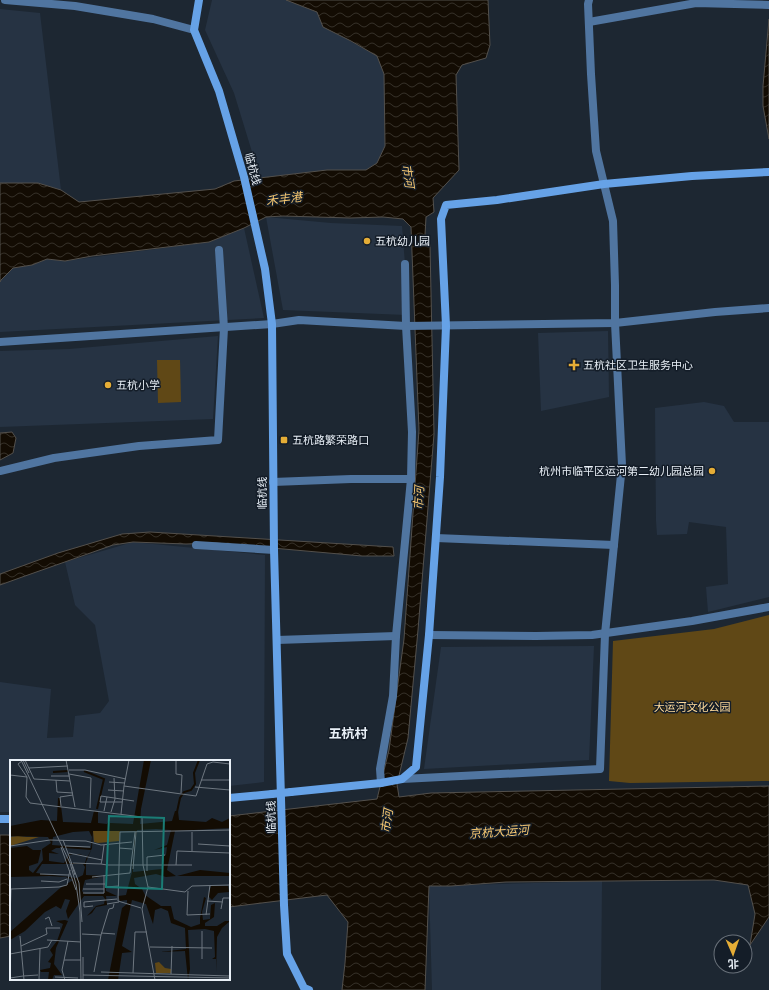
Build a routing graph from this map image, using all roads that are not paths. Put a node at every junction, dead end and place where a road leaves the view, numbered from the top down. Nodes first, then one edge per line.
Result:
1 (5, 0) edge
2 (199, 0) edge
3 (589, 0) edge
4 (769, 5) edge
5 (589, 22) junction
6 (194, 30) junction
7 (769, 172) edge
8 (604, 184) junction
9 (219, 250) dead end
10 (406, 264) dead end
11 (769, 308) edge
12 (615, 323) junction
13 (272, 324) junction
14 (406, 326) junction
15 (446, 326) junction
16 (224, 328) junction
17 (0, 342) edge
18 (0, 471) edge
19 (411, 480) junction
20 (273, 482) junction
21 (436, 538) junction
22 (196, 545) dead end
23 (614, 545) junction
24 (274, 550) junction
25 (769, 607) edge
26 (605, 634) junction
27 (429, 635) junction
28 (396, 636) junction
29 (277, 640) junction
30 (402, 778) junction
31 (381, 783) junction
32 (230, 798) edge
33 (309, 990) edge

1 - 6 street
2 - 6 street
3 - 5 street
4 - 5 street
5 - 8 street
6 - 13 street, 临杭线
7 - 8 street
8 - 12 street
8 - 15 street
9 - 16 street
10 - 14 street
11 - 12 street
12 - 15 street
12 - 23 street
13 - 14 street
13 - 16 street
13 - 20 street, 临杭线
14 - 15 street
14 - 19 street
15 - 21 street
16 - 17 street
16 - 18 street
19 - 20 street
19 - 28 street
20 - 24 street, 临杭线
21 - 23 street
21 - 27 street
22 - 24 street
23 - 26 street
24 - 29 street, 临杭线
25 - 26 street
26 - 27 street
26 - 30 street
27 - 30 street
28 - 29 street
28 - 31 street
29 - 33 street, 临杭线
30 - 31 street
31 - 32 street, bridge

